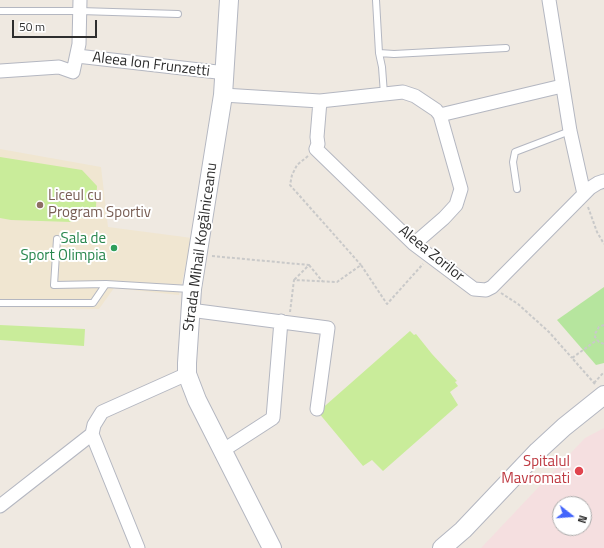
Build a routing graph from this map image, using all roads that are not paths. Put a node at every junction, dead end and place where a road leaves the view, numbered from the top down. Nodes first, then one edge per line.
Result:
1 (229, 0) edge
2 (376, 0) edge
3 (549, 0) edge
4 (80, 5) edge
5 (0, 11) edge
6 (178, 14) dead end
7 (506, 48) dead end
8 (379, 53) junction
9 (77, 56) junction
10 (0, 71) edge
11 (226, 73) junction
12 (562, 86) junction
13 (384, 94) junction
14 (223, 96) junction
15 (320, 101) junction
16 (440, 115) junction
17 (570, 131) junction
18 (604, 181) edge
19 (517, 189) dead end
20 (584, 194) junction
21 (57, 239) dead end
22 (414, 244) junction
23 (106, 284) junction
24 (192, 289) junction
25 (0, 303) edge
26 (190, 310) junction
27 (285, 322) junction
28 (187, 374) junction
29 (599, 389) edge
30 (317, 409) dead end
31 (92, 434) junction
32 (222, 451) junction
33 (0, 506) edge
34 (138, 548) edge
35 (272, 548) edge
36 (442, 548) edge

1 - 11 street, Strada Mihail Kogălniceanu
2 - 8 lane
3 - 12 street
4 - 5 lane
4 - 6 lane
4 - 9 street
7 - 8 lane
8 - 13 lane
9 - 10 street, Aleea Ion Frunzetti
9 - 11 street, Aleea Ion Frunzetti
11 - 14 street, Strada Mihail Kogălniceanu
12 - 16 street
12 - 17 street
13 - 15 street
13 - 16 street
14 - 15 street
14 - 24 street, Strada Mihail Kogălniceanu
15 - 22 street, Aleea Zorilor
16 - 22 street
17 - 19 lane
17 - 20 street
18 - 20 street
20 - 22 street, Aleea Zorilor
21 - 23 lane
23 - 24 lane
23 - 25 lane
24 - 26 street, Strada Mihail Kogălniceanu
26 - 27 street
26 - 28 street, Strada Mihail Kogălniceanu
27 - 30 street
27 - 32 street
28 - 31 street
28 - 32 street, Strada Mihail Kogălniceanu
29 - 36 street
31 - 33 street
31 - 34 street
32 - 35 street, Strada Mihail Kogălniceanu

